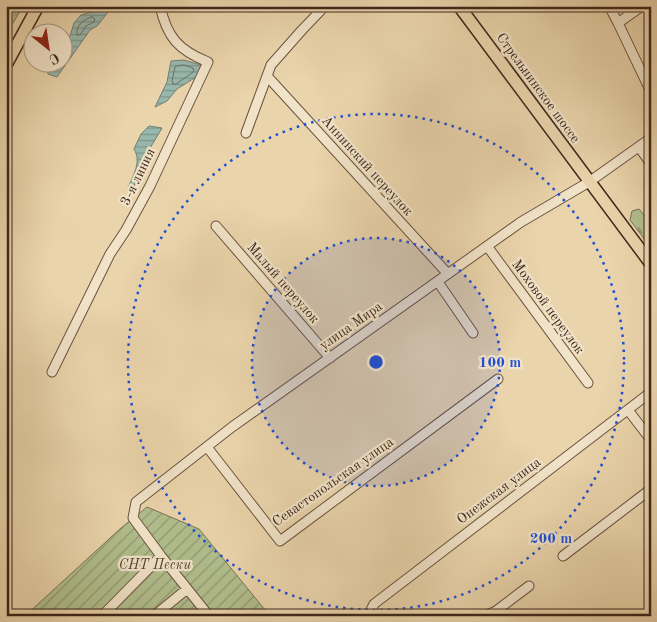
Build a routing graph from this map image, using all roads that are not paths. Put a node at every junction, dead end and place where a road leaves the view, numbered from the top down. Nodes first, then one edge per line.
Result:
1 (38, 6) edge
2 (160, 6) edge
3 (325, 6) edge
4 (459, 6) edge
5 (609, 6) edge
6 (642, 6) edge
7 (618, 23) junction
8 (6, 65) edge
9 (266, 76) junction
10 (651, 92) edge
11 (246, 133) dead end
12 (651, 138) edge
13 (639, 147) junction
14 (651, 164) edge
15 (591, 184) junction
16 (216, 226) dead end
17 (487, 246) junction
18 (651, 264) edge
19 (448, 274) junction
20 (438, 282) junction
21 (473, 333) dead end
22 (330, 358) junction
23 (52, 372) dead end
24 (498, 379) dead end
25 (588, 383) dead end
26 (651, 392) edge
27 (628, 410) junction
28 (651, 440) edge
29 (207, 447) junction
30 (651, 489) edge
31 (160, 556) junction
32 (563, 556) dead end
33 (529, 586) dead end
34 (187, 589) junction
35 (102, 616) edge
36 (154, 616) edge
37 (209, 616) edge
38 (368, 616) edge
39 (485, 616) edge

1 - 8 main road
2 - 23 street, 3-я линия
3 - 9 street
4 - 15 main road, Стрельнинское шоссе
5 - 7 street
6 - 7 street
7 - 10 street
9 - 11 street
9 - 19 street, Аннинский переулок
12 - 13 street, улица Мира
13 - 14 street
13 - 15 street, улица Мира
15 - 17 street, улица Мира
15 - 18 main road, Стрельнинское шоссе
16 - 22 street, Малый переулок
17 - 19 street, улица Мира
17 - 25 street, Моховой переулок
19 - 20 street, улица Мира
20 - 21 street
20 - 22 street, улица Мира
22 - 29 street, улица Мира
24 - 29 street, Севастопольская улица
26 - 27 street, Онежская улица
27 - 28 street
27 - 38 street, Онежская улица
29 - 31 street, улица Мира
30 - 32 street
31 - 34 street
31 - 35 street
33 - 39 street
34 - 36 street
34 - 37 street

